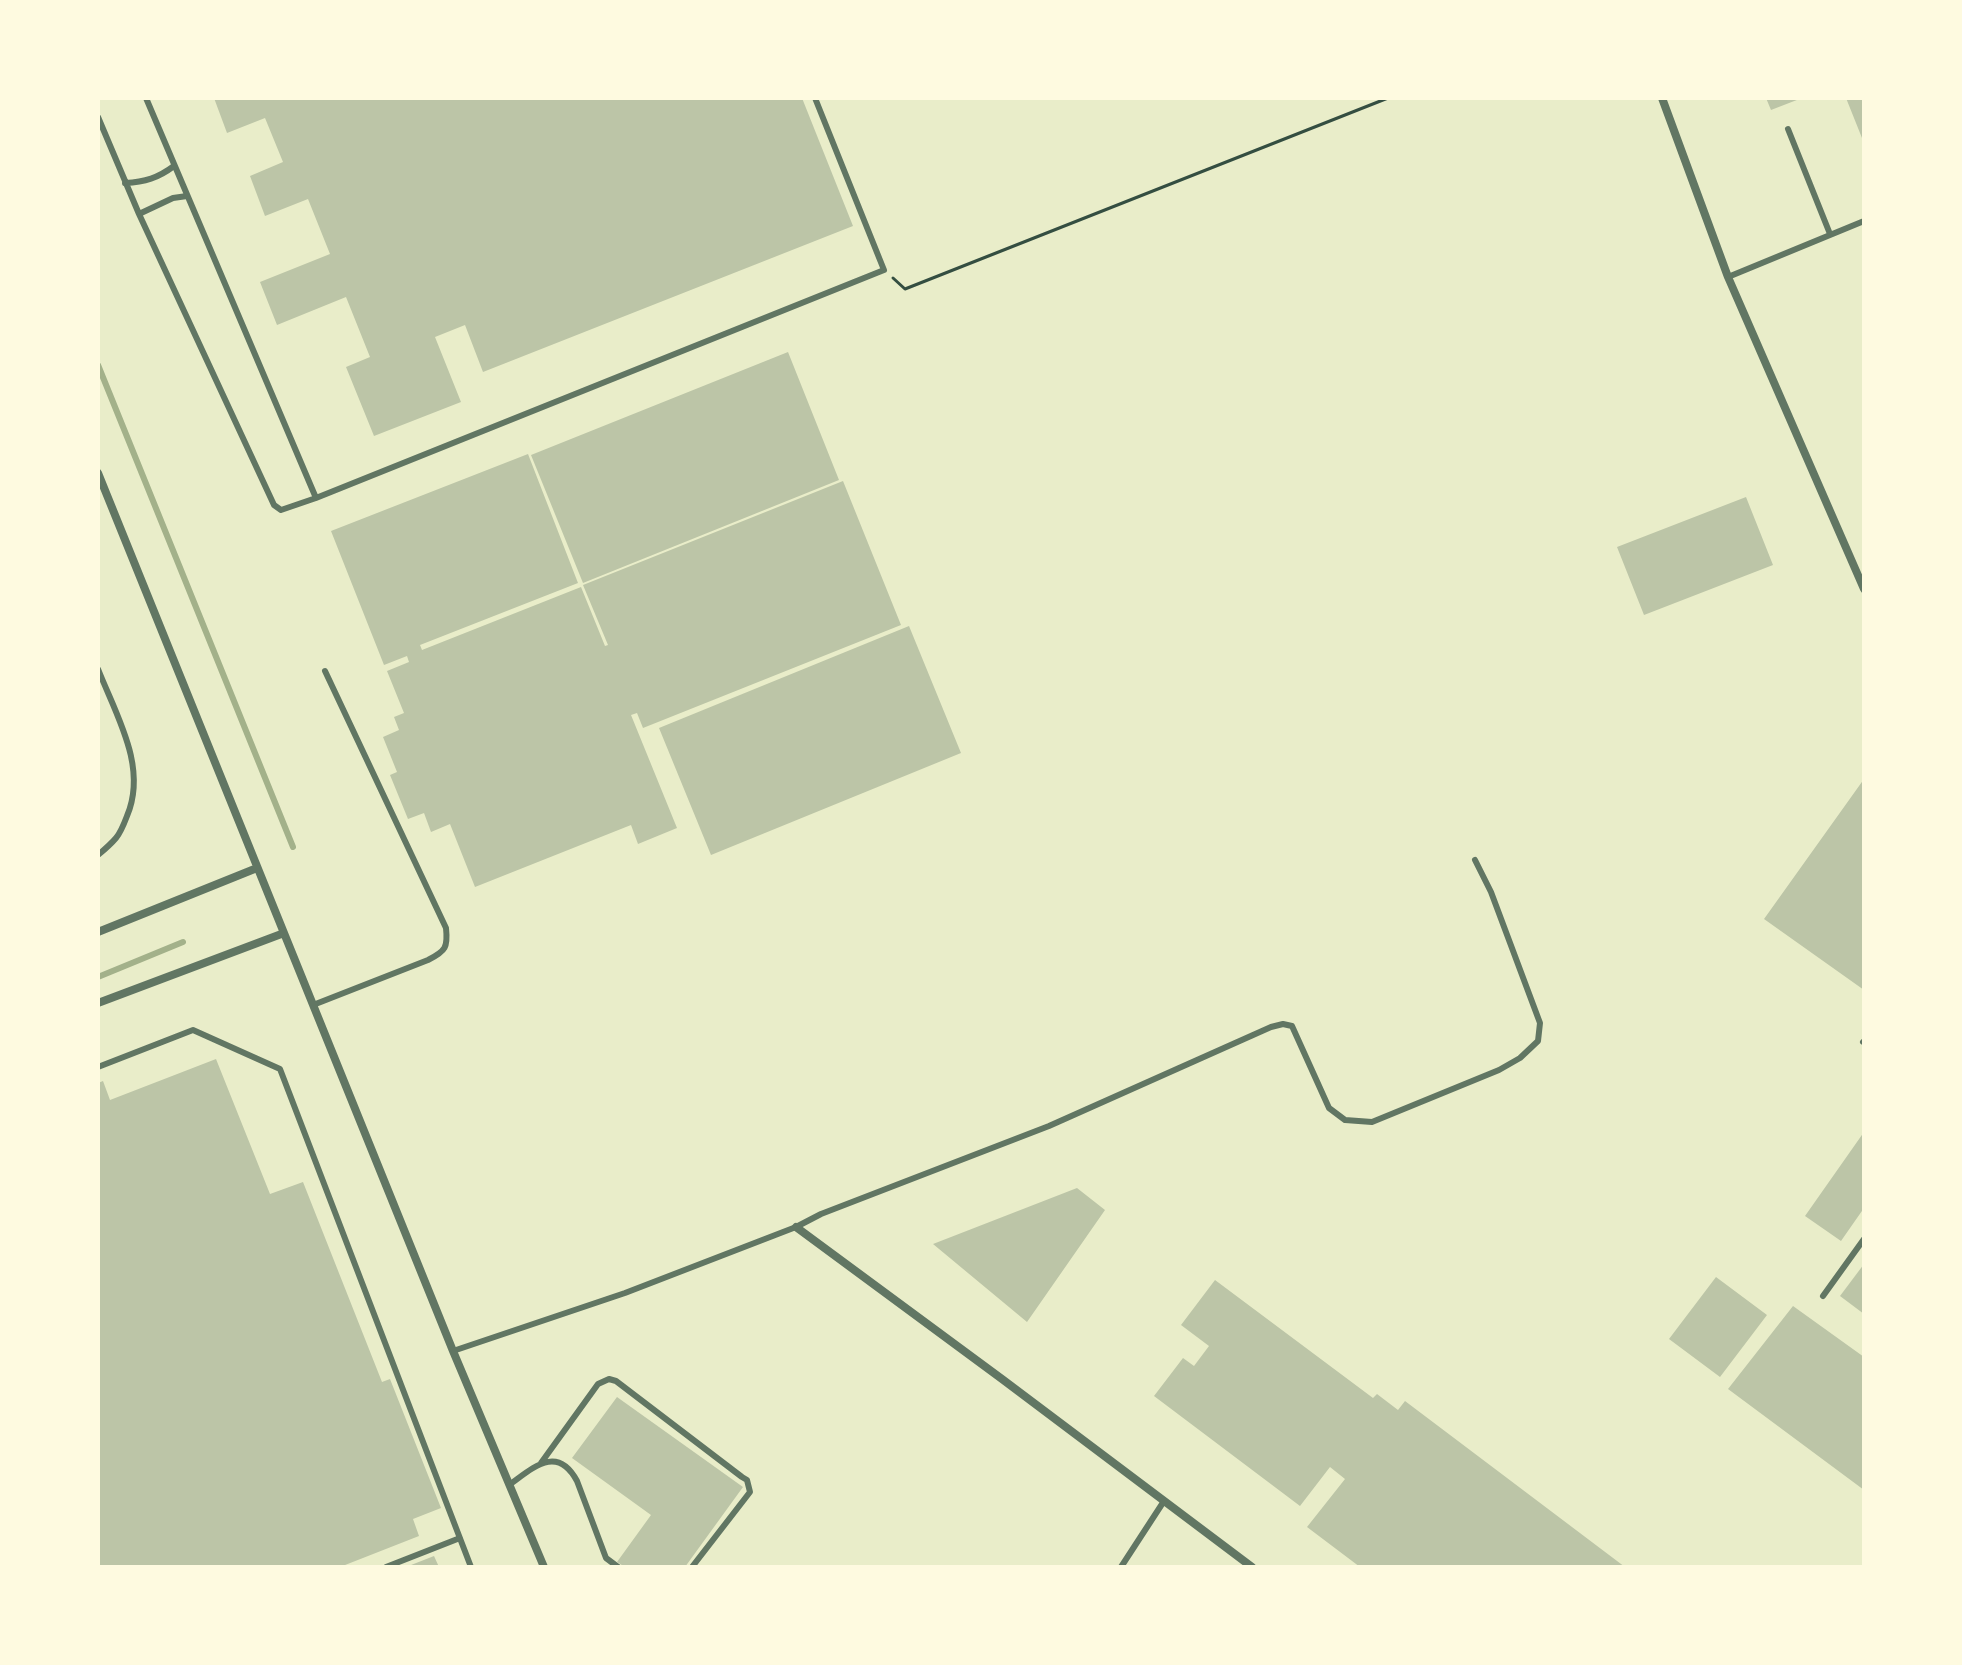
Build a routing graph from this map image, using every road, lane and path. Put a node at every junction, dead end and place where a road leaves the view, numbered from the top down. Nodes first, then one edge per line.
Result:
1 (146, 98) edge
2 (815, 98) edge
3 (1388, 98) edge
4 (1662, 98) edge
5 (98, 117) edge
6 (1788, 129) dead end
7 (174, 166) junction
8 (125, 183) junction
9 (187, 196) junction
10 (139, 214) junction
11 (1864, 221) edge
12 (1830, 234) junction
13 (884, 270) junction
14 (1728, 277) junction
15 (98, 473) edge
16 (316, 498) junction
17 (1864, 589) edge
18 (98, 669) edge
19 (325, 671) dead end
20 (98, 855) edge
21 (1475, 860) dead end
22 (257, 868) junction
23 (98, 932) edge
24 (284, 933) junction
25 (98, 1003) edge
26 (313, 1005) junction
27 (98, 1067) edge
28 (796, 1227) junction
29 (1864, 1239) edge
30 (1823, 1296) dead end
31 (453, 1351) junction
32 (541, 1463) junction
33 (509, 1485) junction
34 (1164, 1501) junction
35 (460, 1538) junction
36 (386, 1567) edge
37 (471, 1567) edge
38 (544, 1567) edge
39 (618, 1567) edge
40 (692, 1567) edge
41 (1121, 1567) edge
42 (1252, 1567) edge

1 - 7 lane
2 - 13 lane
3 - 13 path
4 - 14 street
5 - 8 lane
6 - 12 lane
7 - 8 lane
7 - 9 lane
8 - 10 lane
9 - 10 lane
9 - 16 lane
10 - 16 lane
11 - 12 lane
12 - 14 lane
13 - 16 lane
14 - 17 street
15 - 22 street
18 - 20 lane
19 - 26 lane
21 - 28 lane
22 - 23 street
22 - 24 street
24 - 25 street
24 - 26 street
26 - 31 street
27 - 35 lane
28 - 31 lane
28 - 34 street
29 - 30 lane
31 - 33 street
32 - 33 lane
32 - 39 lane
32 - 40 lane
33 - 38 street
34 - 41 lane
34 - 42 street
35 - 36 lane
35 - 37 lane

